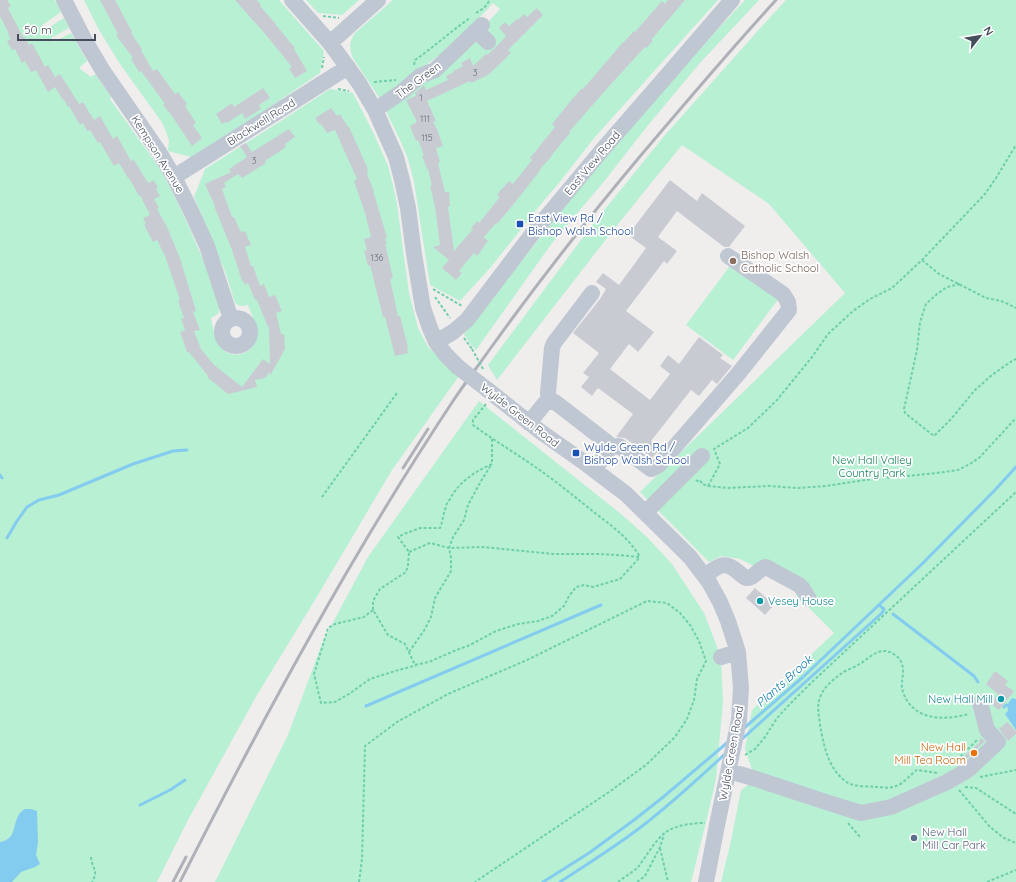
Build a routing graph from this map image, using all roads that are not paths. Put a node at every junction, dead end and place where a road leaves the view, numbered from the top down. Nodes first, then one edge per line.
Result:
1 (64, 0) edge
2 (292, 0) edge
3 (378, 0) edge
4 (732, 0) edge
5 (482, 33) dead end
6 (330, 42) junction
7 (348, 66) junction
8 (375, 110) junction
9 (174, 177) junction
10 (728, 256) dead end
11 (592, 293) dead end
12 (231, 319) dead end
13 (436, 342) junction
14 (549, 402) junction
15 (529, 422) junction
16 (610, 447) junction
17 (702, 456) dead end
18 (594, 470) junction
19 (646, 512) junction
20 (705, 576) junction
21 (809, 599) dead end
22 (738, 652) junction
23 (721, 657) dead end
24 (981, 707) road end
25 (734, 773) junction
26 (706, 882) edge

1 - 9 street, Kempson Avenue
2 - 6 street, Wylde Green Road
3 - 6 street
4 - 13 street, East View Road
5 - 8 street, The Green
6 - 7 street, Wylde Green Road
7 - 8 street, Wylde Green Road
7 - 9 street, Blackwell Road
8 - 13 street, Wylde Green Road
9 - 12 street, Kempson Avenue
10 - 16 street
11 - 14 street
13 - 15 street, Wylde Green Road, bridge
14 - 15 street
14 - 16 street
15 - 18 street, Wylde Green Road
16 - 18 street
17 - 19 street
18 - 19 street, Wylde Green Road
19 - 20 street, Wylde Green Road
20 - 21 street
20 - 22 street, Wylde Green Road
22 - 23 street
22 - 25 street, Wylde Green Road
24 - 25 street
25 - 26 street, Wylde Green Road

